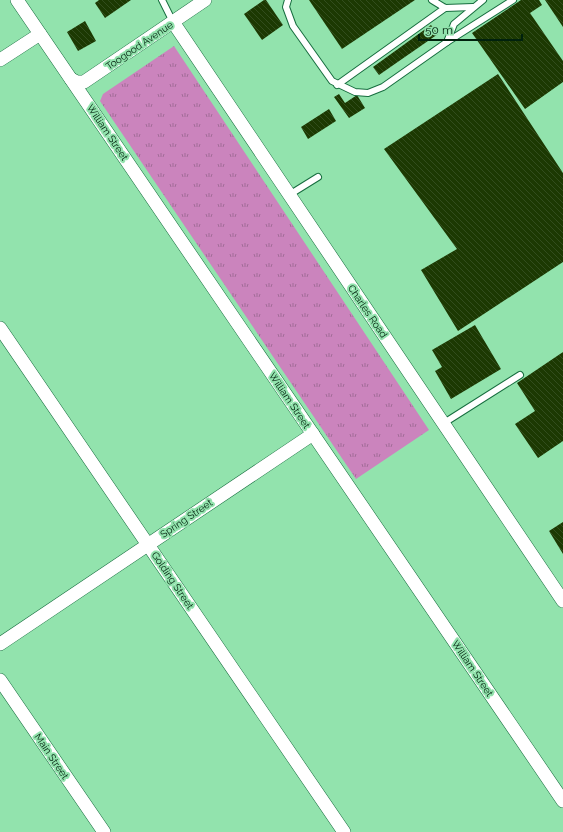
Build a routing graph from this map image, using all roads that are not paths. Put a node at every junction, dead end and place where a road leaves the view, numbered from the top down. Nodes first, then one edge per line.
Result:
1 (17, 0) edge
2 (162, 0) edge
3 (205, 0) edge
4 (288, 0) edge
5 (432, 0) edge
6 (483, 0) edge
7 (513, 0) edge
8 (473, 7) junction
9 (445, 8) junction
10 (173, 22) junction
11 (40, 34) junction
12 (447, 42) junction
13 (0, 60) edge
14 (71, 79) junction
15 (338, 85) junction
16 (318, 177) dead end
17 (289, 195) junction
18 (0, 328) edge
19 (520, 375) dead end
20 (444, 423) junction
21 (313, 434) junction
22 (148, 544) junction
23 (561, 595) edge
24 (0, 644) edge
25 (0, 680) edge
26 (563, 801) edge
27 (104, 832) edge
28 (344, 832) edge

1 - 11 street, William Street
2 - 10 lane
3 - 10 street, Toogood Avenue
4 - 15 lane
5 - 9 lane
6 - 8 lane
7 - 12 lane
8 - 9 lane
8 - 12 lane
9 - 15 lane
10 - 14 street, Toogood Avenue
10 - 17 street, Charles Road
11 - 13 street
11 - 14 street, William Street
12 - 15 lane
14 - 21 street, William Street
16 - 17 lane
17 - 20 street, Charles Road
18 - 22 street, Golding Street
19 - 20 lane
20 - 23 street, Charles Road
21 - 22 street, Spring Street
21 - 26 street, William Street
22 - 24 street, Spring Street
22 - 28 street, Golding Street
25 - 27 street, Main Street

